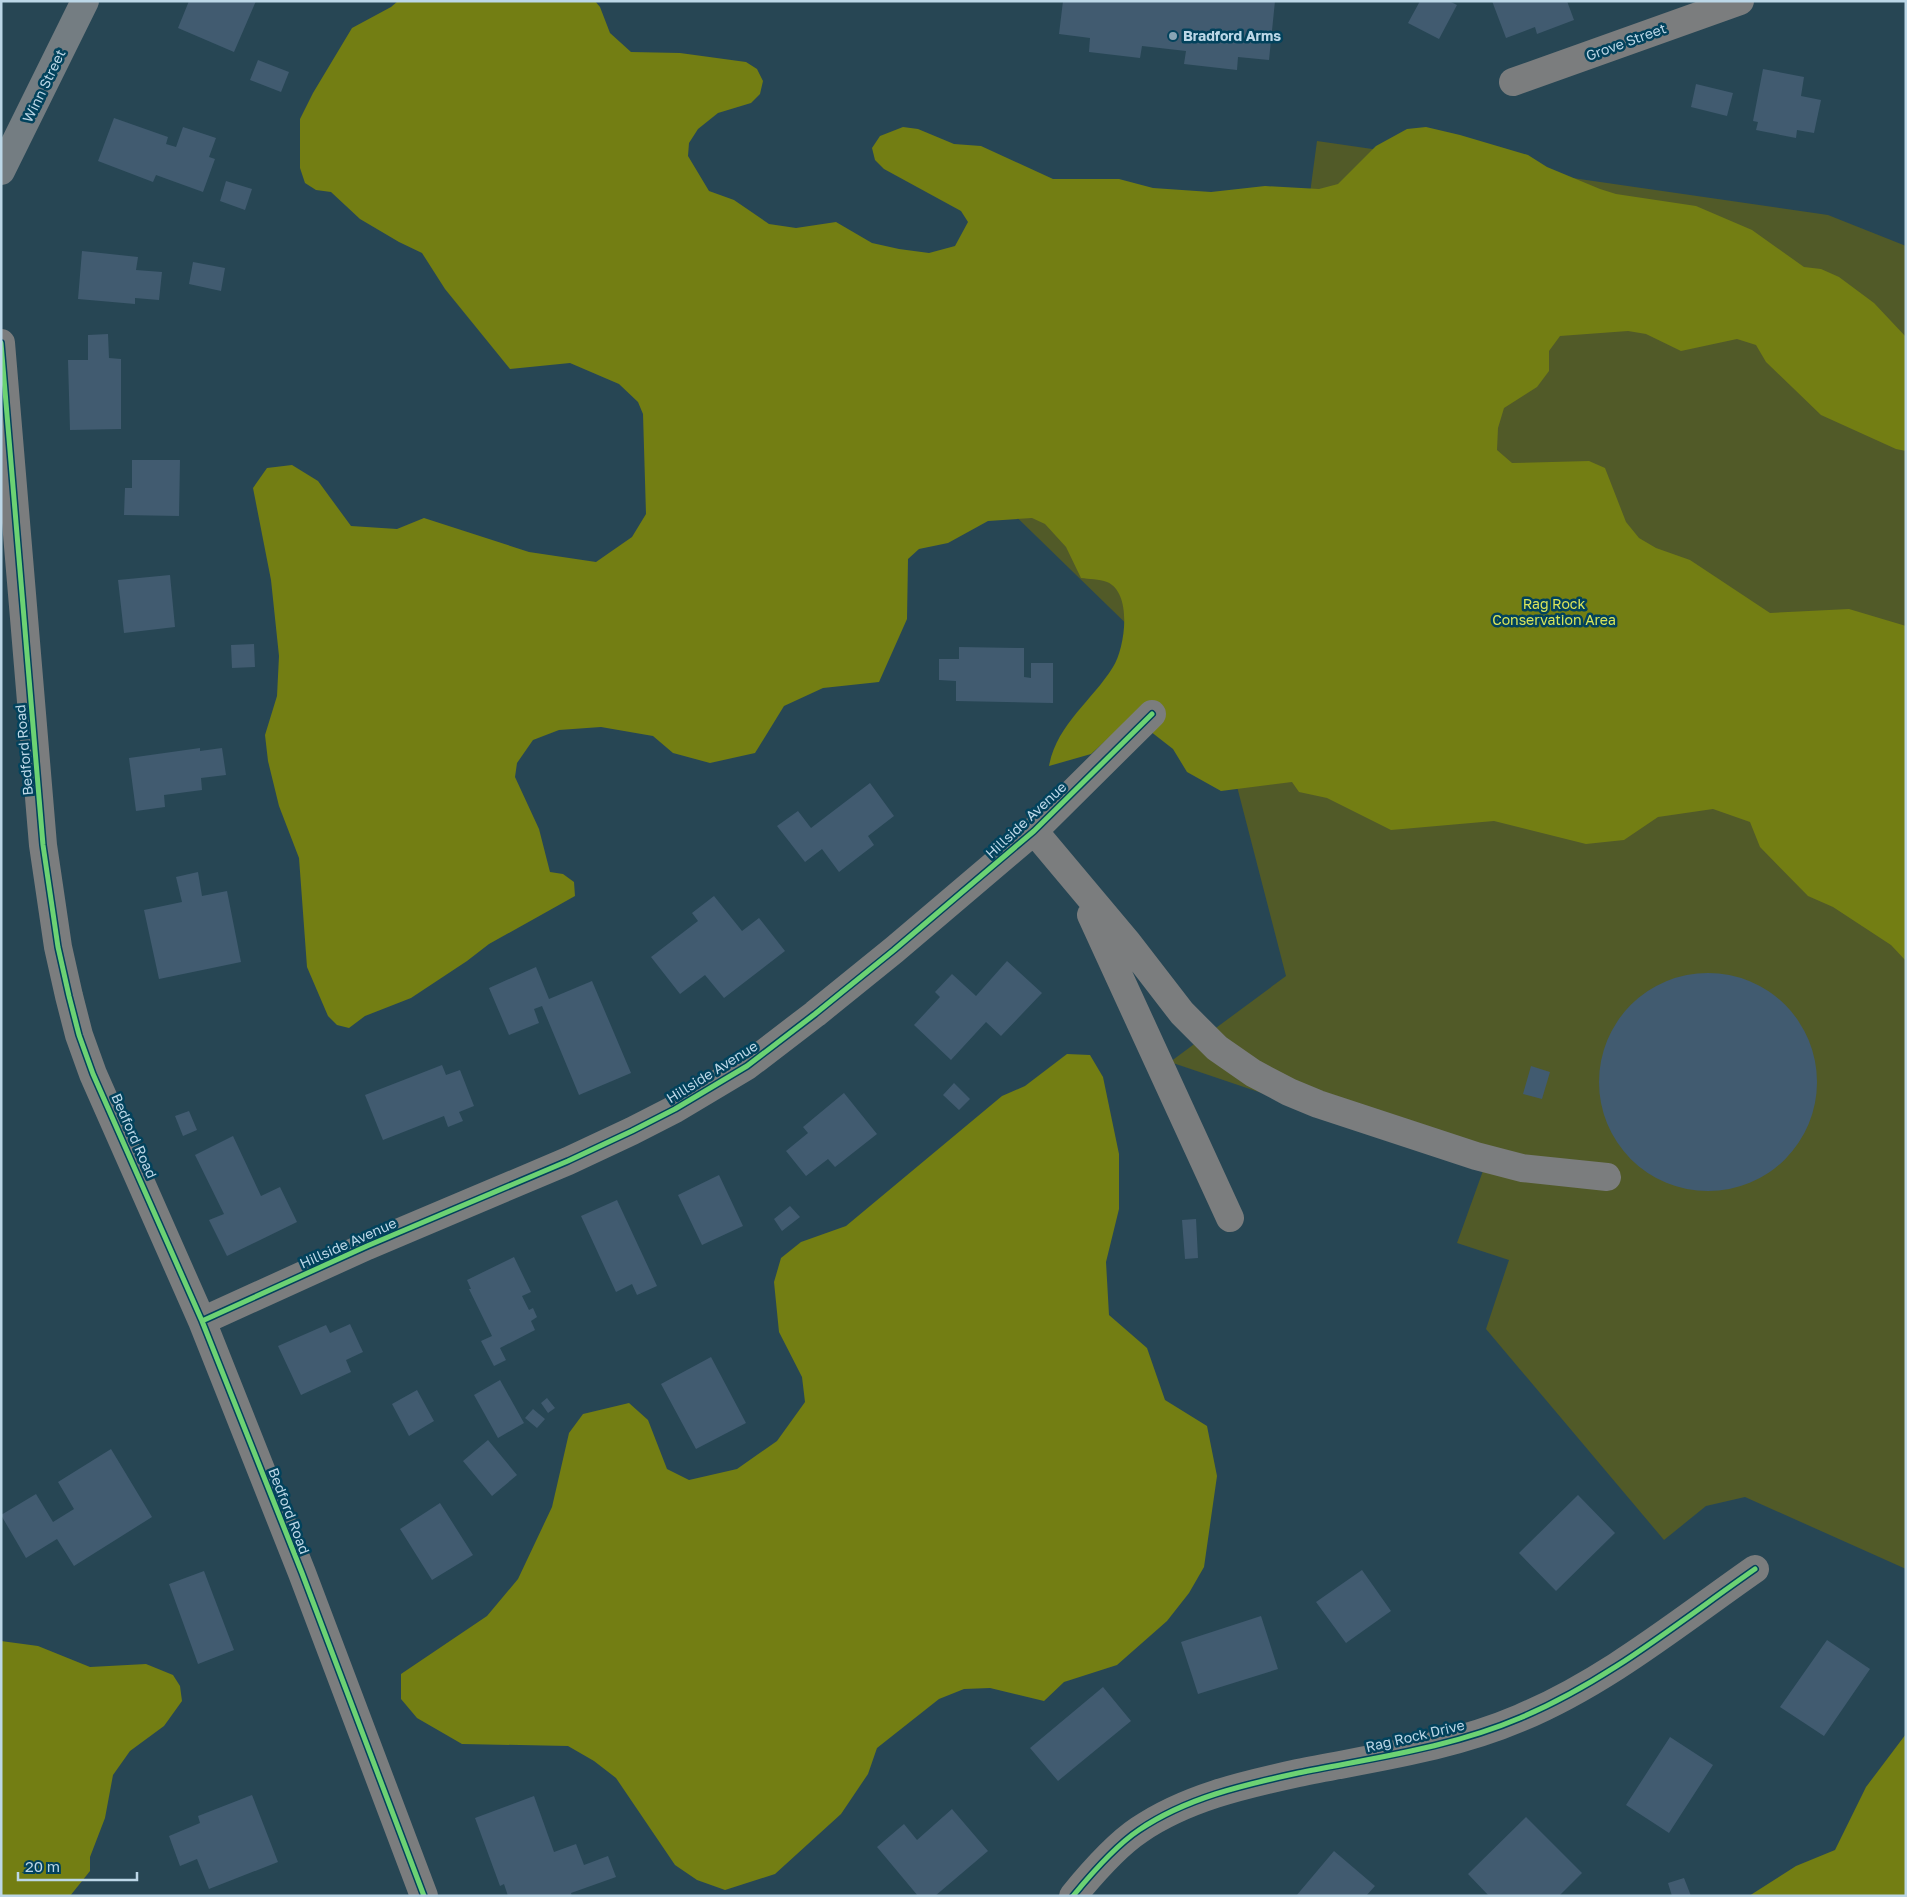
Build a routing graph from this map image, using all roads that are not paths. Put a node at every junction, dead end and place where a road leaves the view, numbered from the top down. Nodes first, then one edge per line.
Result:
1 (85, 1) edge
2 (1740, 1) edge
3 (1513, 82) dead end
4 (1, 171) edge
5 (1, 343) edge
6 (1152, 714) dead end
7 (1034, 831) junction
8 (1072, 875) junction
9 (1607, 1177) dead end
10 (1230, 1218) dead end
11 (202, 1321) junction
12 (1755, 1568) dead end
13 (424, 1896) edge
14 (1073, 1896) edge

1 - 4 main road, Winn Street
2 - 3 street, Grove Street
5 - 11 street, Bedford Road
6 - 7 street, Hillside Avenue
7 - 8 street
7 - 11 street, Hillside Avenue
8 - 9 street
8 - 10 street
11 - 13 street, Bedford Road
12 - 14 street, Rag Rock Drive

